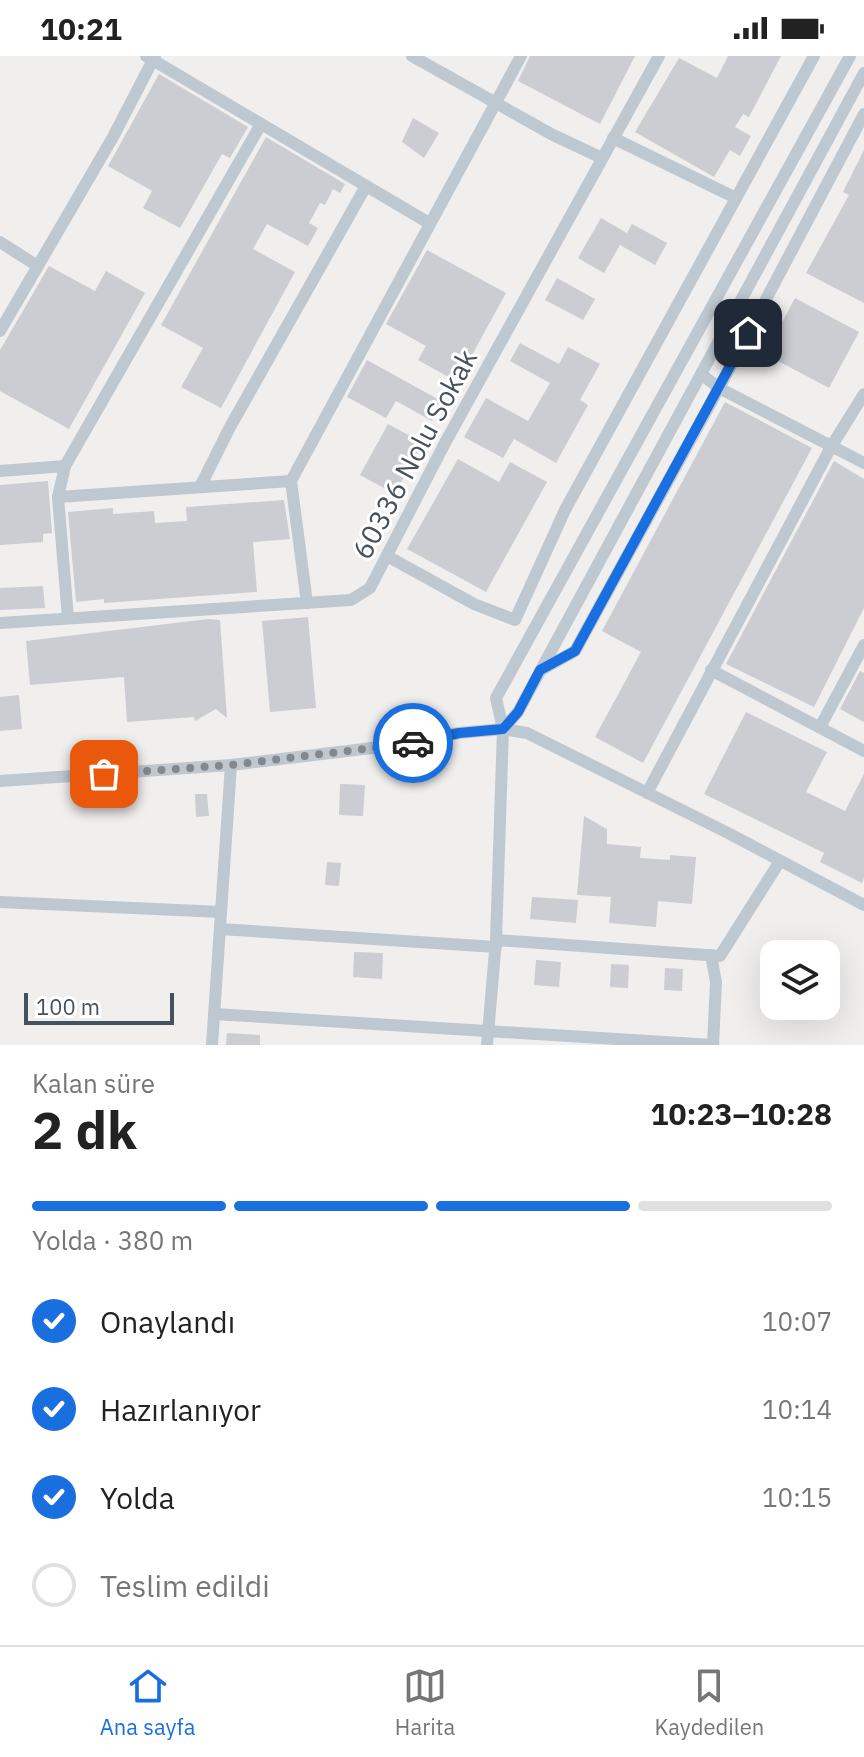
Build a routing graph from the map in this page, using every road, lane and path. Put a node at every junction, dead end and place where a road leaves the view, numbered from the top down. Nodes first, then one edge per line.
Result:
1 (412, 56) edge
2 (521, 56) edge
3 (659, 56) edge
4 (814, 56) edge
5 (850, 56) edge
6 (152, 57) edge
7 (864, 73) edge
8 (495, 102) junction
9 (864, 114) edge
10 (261, 124) junction
11 (613, 138) junction
12 (602, 158) junction
13 (366, 186) junction
14 (736, 198) junction
15 (429, 223) junction
16 (0, 242) edge
17 (36, 265) junction
18 (0, 331) edge
19 (701, 374) junction
20 (719, 388) junction
21 (864, 394) edge
22 (831, 447) junction
23 (864, 463) edge
24 (65, 466) junction
25 (0, 471) edge
26 (291, 481) junction
27 (200, 487) junction
28 (58, 497) junction
29 (387, 556) junction
30 (307, 603) junction
31 (68, 618) junction
32 (0, 623) edge
33 (864, 645) edge
34 (540, 670) junction
35 (711, 670) junction
36 (820, 727) junction
37 (503, 729) junction
38 (864, 751) edge
39 (231, 765) junction
40 (0, 781) edge
41 (647, 793) junction
42 (780, 861) junction
43 (0, 902) edge
44 (864, 905) edge
45 (221, 912) junction
46 (220, 929) junction
47 (496, 943) junction
48 (711, 955) junction
49 (214, 1014) junction
50 (487, 1038) edge
51 (212, 1045) edge
52 (713, 1045) edge

1 - 8 street
2 - 8 street
3 - 11 street, 60336 Nolu Sokak
4 - 14 street
5 - 37 street
6 - 10 street
6 - 17 street
7 - 19 street
8 - 12 street
8 - 15 street
9 - 20 street
10 - 13 street
10 - 24 street
11 - 12 street, 60336 Nolu Sokak
11 - 14 street
12 - 29 street, 60336 Nolu Sokak
13 - 15 street
13 - 27 street
14 - 29 street
15 - 26 street
16 - 17 street
17 - 18 street
19 - 20 street
19 - 34 street
20 - 22 street
20 - 34 street
21 - 22 street
22 - 23 street
22 - 35 street
24 - 25 street
24 - 28 street
26 - 27 street
26 - 30 street
27 - 28 street
28 - 31 street
29 - 30 street, 60336 Nolu Sokak
30 - 31 street, 60336 Nolu Sokak
31 - 32 street, 60336 Nolu Sokak
33 - 36 street
34 - 37 street
35 - 36 street
35 - 41 street
36 - 38 street
37 - 39 street
37 - 41 street
37 - 47 street
39 - 40 street
39 - 45 street
41 - 42 street
42 - 44 street
42 - 48 street
43 - 45 street
45 - 46 street
46 - 47 street
46 - 49 street
47 - 48 street
47 - 50 street
48 - 52 street
49 - 50 street
49 - 51 street
50 - 52 street

